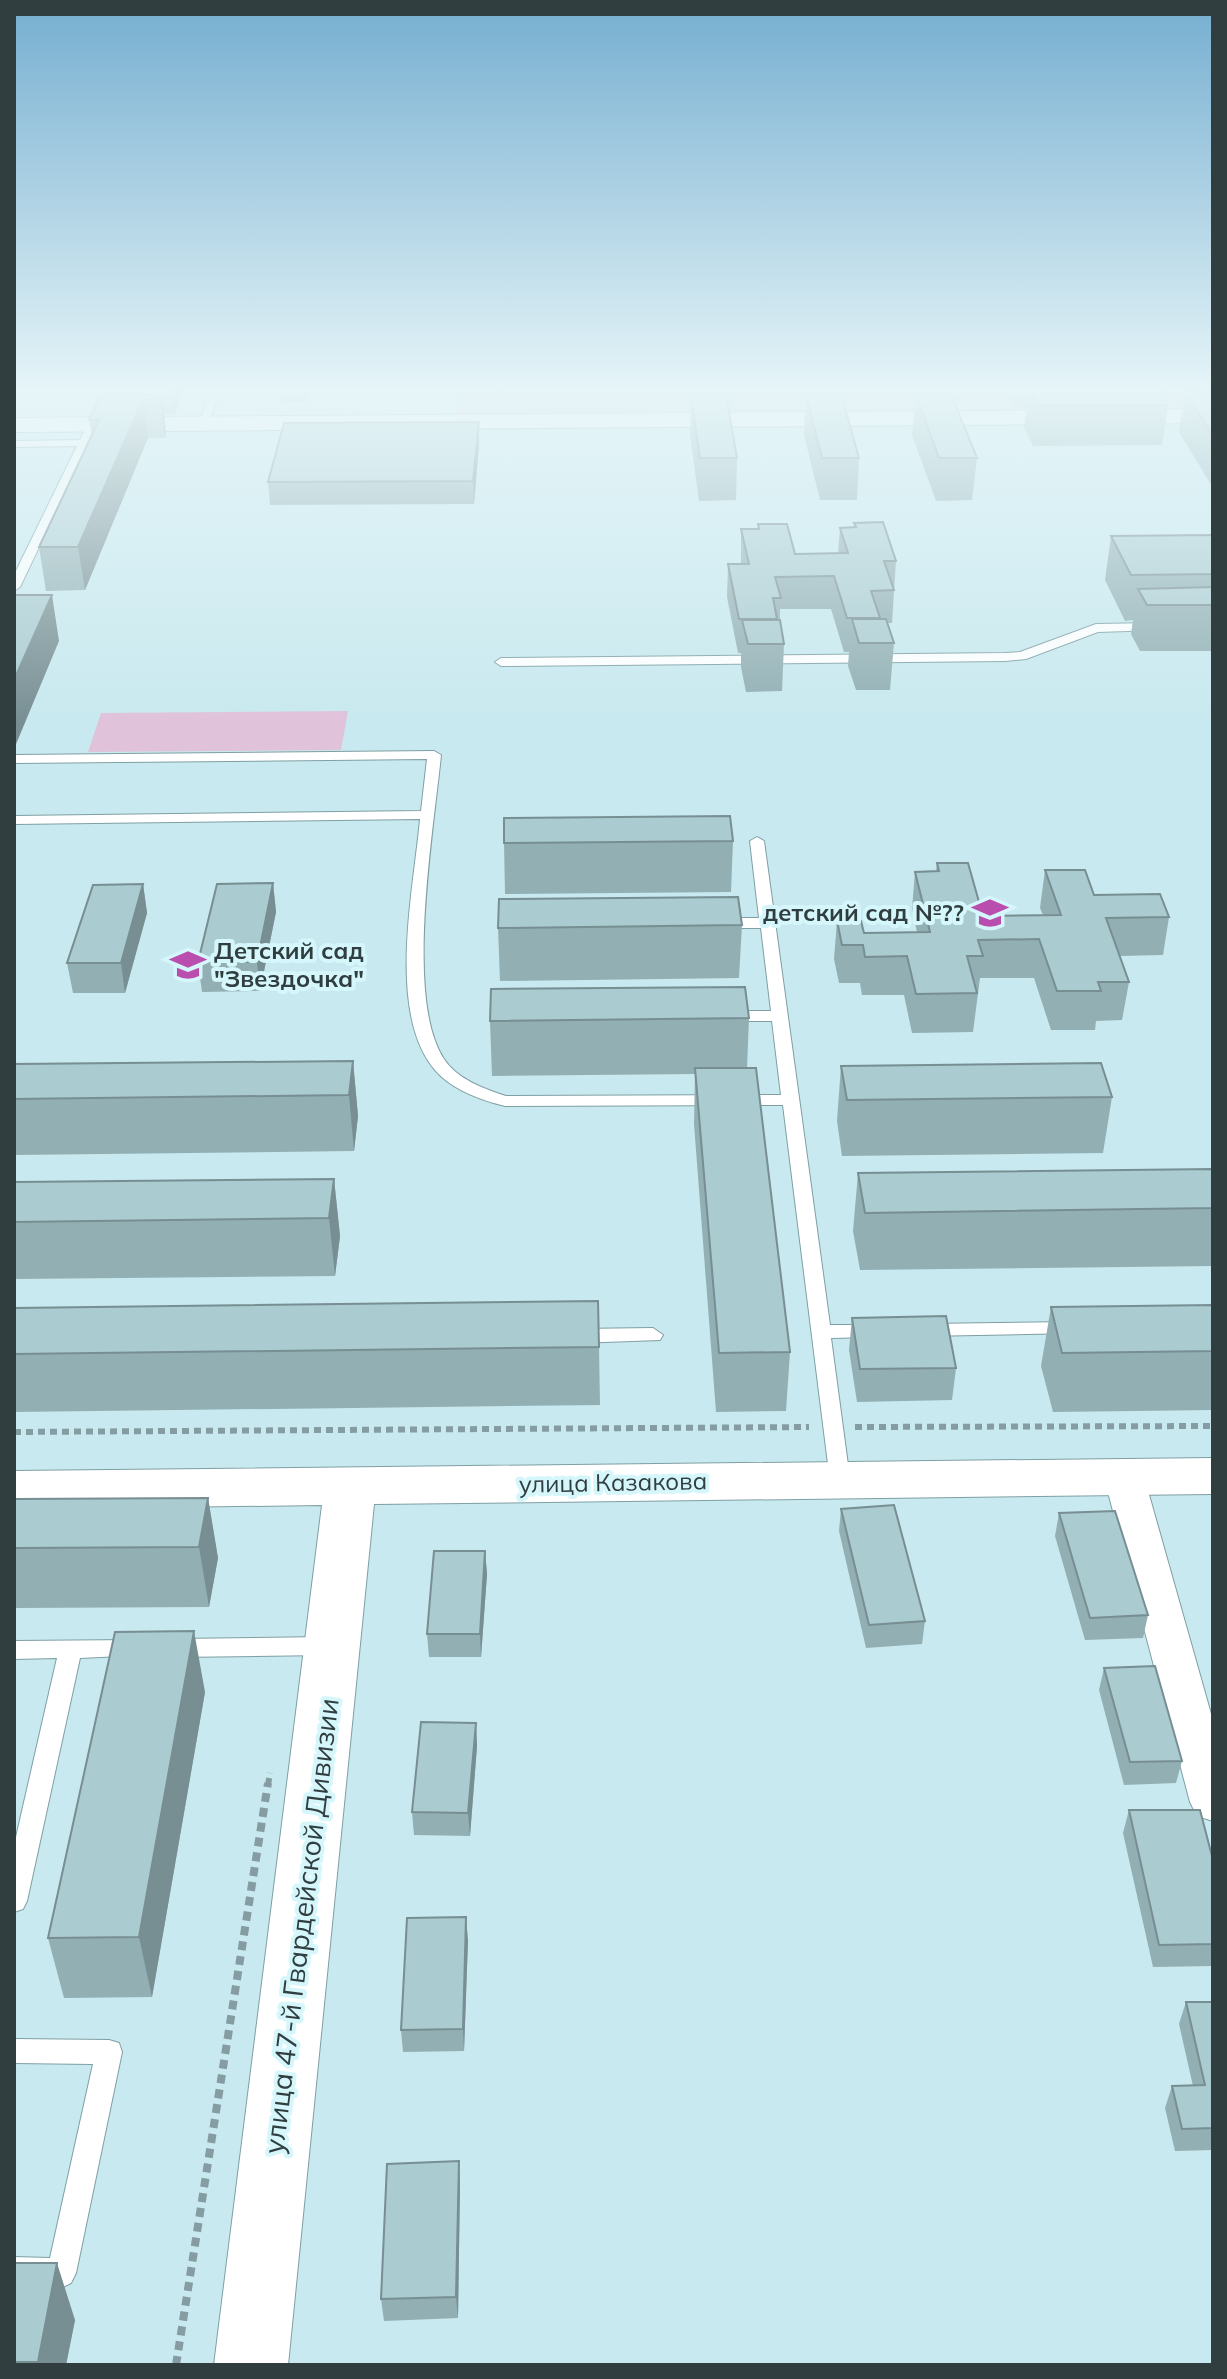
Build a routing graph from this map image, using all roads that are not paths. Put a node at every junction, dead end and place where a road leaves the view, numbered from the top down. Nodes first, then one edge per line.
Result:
1 (56, 501) edge
2 (14, 587) edge
3 (1171, 627) edge
4 (501, 662) dead end
5 (14, 759) edge
6 (428, 815) junction
7 (14, 820) edge
8 (757, 841) dead end
9 (706, 923) edge
10 (767, 923) junction
11 (703, 1016) edge
12 (779, 1016) junction
13 (790, 1100) junction
14 (1087, 1328) edge
15 (821, 1332) junction
16 (653, 1335) dead end
17 (557, 1336) edge
18 (1213, 1476) edge
19 (1124, 1477) junction
20 (840, 1480) junction
21 (350, 1486) junction
22 (14, 1490) edge
23 (333, 1646) junction
24 (71, 1649) junction
25 (14, 1650) edge
26 (1213, 1802) edge
27 (14, 1901) edge
28 (14, 2051) edge
29 (14, 2272) edge
30 (251, 2365) edge

1 - 2 lane
3 - 4 lane
5 - 6 lane
6 - 7 lane
6 - 13 lane
8 - 10 lane
9 - 10 lane
10 - 12 lane
11 - 12 lane
12 - 13 lane
13 - 15 lane
14 - 15 lane
15 - 20 lane
16 - 17 lane
18 - 19 street, улица Казакова
19 - 20 street, улица Казакова
19 - 26 street
20 - 21 street, улица Казакова
21 - 22 street, улица Казакова
21 - 23 street, улица 47-й Гвардейской Дивизии
23 - 24 lane
23 - 30 street, улица 47-й Гвардейской Дивизии
24 - 25 lane
24 - 27 lane
28 - 29 lane

